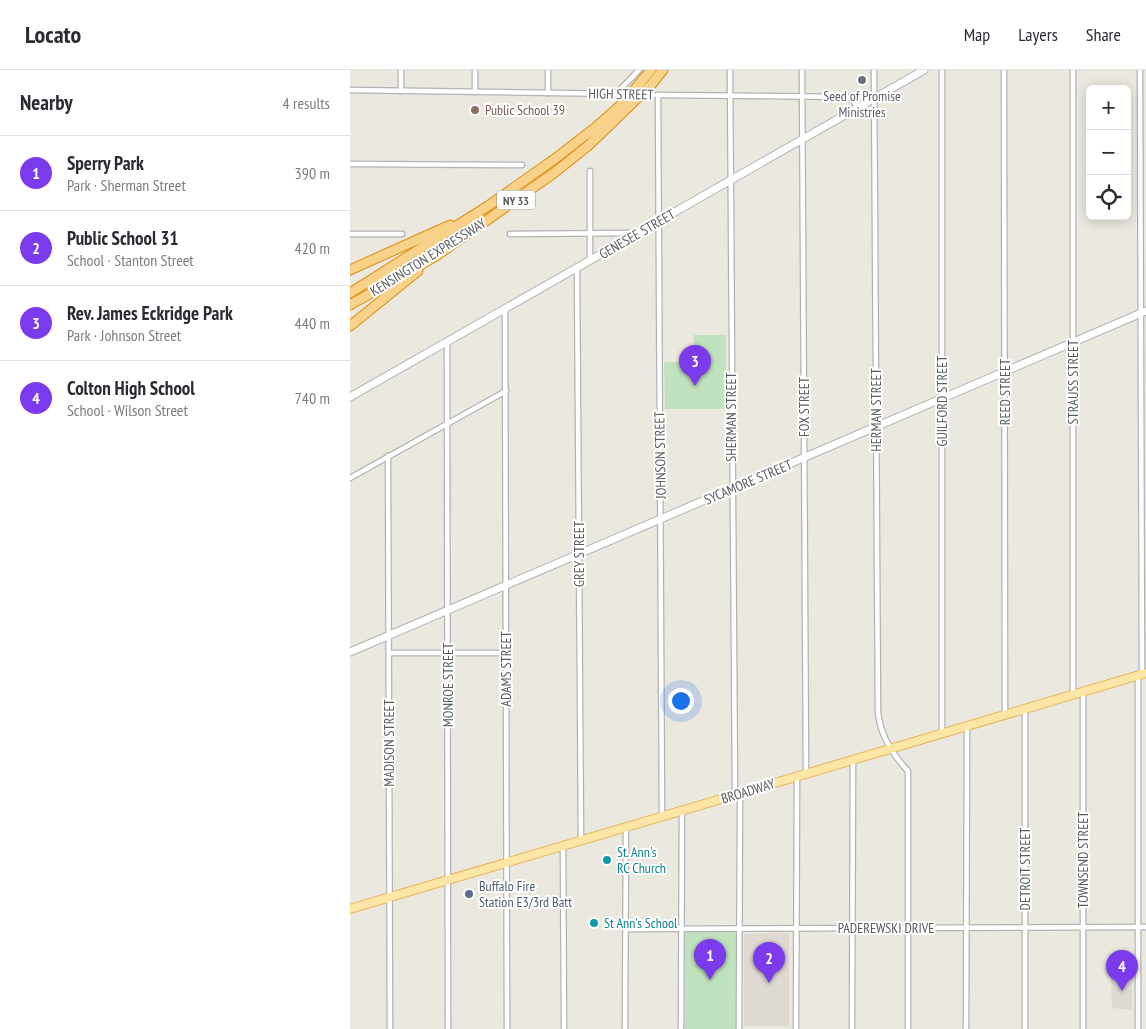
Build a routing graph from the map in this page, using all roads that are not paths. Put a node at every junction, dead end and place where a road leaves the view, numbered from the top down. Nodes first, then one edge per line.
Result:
1 (401, 70) edge
2 (475, 70) edge
3 (548, 70) edge
4 (639, 70) edge
5 (651, 70) edge
6 (663, 70) edge
7 (730, 70) edge
8 (802, 70) edge
9 (874, 70) edge
10 (924, 70) edge
11 (942, 70) edge
12 (1004, 70) edge
13 (1073, 70) edge
14 (1140, 70) edge
15 (350, 90) edge
16 (401, 91) junction
17 (475, 92) junction
18 (548, 93) junction
19 (618, 94) junction
20 (655, 95) junction
21 (730, 96) junction
22 (802, 97) junction
23 (874, 99) junction
24 (858, 108) junction
25 (802, 139) junction
26 (350, 164) edge
27 (522, 165) dead end
28 (590, 171) dead end
29 (730, 180) junction
30 (488, 206) junction
31 (658, 222) junction
32 (590, 233) junction
33 (639, 233) junction
34 (350, 234) edge
35 (402, 234) dead end
36 (510, 234) dead end
37 (436, 256) junction
38 (590, 261) junction
39 (577, 268) junction
40 (350, 270) edge
41 (350, 293) edge
42 (350, 305) edge
43 (505, 309) junction
44 (1143, 312) edge
45 (350, 326) edge
46 (447, 342) junction
47 (1073, 342) junction
48 (1005, 371) junction
49 (506, 391) junction
50 (350, 397) edge
51 (942, 398) junction
52 (448, 423) junction
53 (876, 426) junction
54 (388, 456) junction
55 (804, 458) junction
56 (350, 478) edge
57 (732, 489) junction
58 (661, 520) junction
59 (579, 554) junction
60 (506, 584) junction
61 (448, 610) junction
62 (388, 635) junction
63 (350, 652) edge
64 (389, 653) junction
65 (448, 653) junction
66 (506, 653) junction
67 (1142, 674) edge
68 (1083, 691) junction
69 (1073, 694) junction
70 (1025, 708) junction
71 (1005, 714) junction
72 (967, 726) junction
73 (942, 733) junction
74 (891, 748) junction
75 (853, 759) junction
76 (806, 773) junction
77 (796, 776) junction
78 (737, 794) junction
79 (682, 810) junction
80 (662, 816) junction
81 (626, 827) junction
82 (581, 840) junction
83 (563, 846) junction
84 (506, 863) junction
85 (448, 880) junction
86 (389, 898) junction
87 (350, 909) edge
88 (1084, 927) junction
89 (1138, 927) junction
90 (1146, 927) edge
91 (796, 928) junction
92 (852, 928) junction
93 (909, 928) junction
94 (968, 928) junction
95 (1025, 928) junction
96 (625, 929) junction
97 (682, 929) junction
98 (739, 929) junction
99 (390, 1029) edge
100 (448, 1029) edge
101 (507, 1029) edge
102 (564, 1029) edge
103 (625, 1029) edge
104 (682, 1029) edge
105 (739, 1029) edge
106 (796, 1029) edge
107 (852, 1029) edge
108 (908, 1029) edge
109 (966, 1029) edge
110 (1025, 1029) edge
111 (1083, 1029) edge
112 (1138, 1029) edge

1 - 16 street
2 - 17 street
3 - 18 street
4 - 19 street
5 - 30 highway, KENSINGTON EXPRESSWAY / NY 33
6 - 37 highway, KENSINGTON EXPRESSWAY / NY 33
7 - 21 street, SHERMAN STREET
8 - 22 street, FOX STREET
9 - 23 street, HERMAN STREET
10 - 23 street, GENESEE STREET
11 - 51 street, GUILFORD STREET
12 - 48 street, REED STREET
13 - 47 street, STRAUSS STREET
14 - 44 street
15 - 16 street, HIGH STREET
16 - 17 street, HIGH STREET
17 - 18 street, HIGH STREET
18 - 19 street, HIGH STREET
19 - 20 street, HIGH STREET, bridge
20 - 21 street, HIGH STREET
20 - 31 street, JOHNSON STREET
21 - 22 street, HIGH STREET
21 - 29 street, SHERMAN STREET
22 - 24 street, HIGH STREET
22 - 25 street, FOX STREET
23 - 24 street, GENESEE STREET
23 - 53 street, HERMAN STREET
24 - 25 street, GENESEE STREET
25 - 29 street, GENESEE STREET
25 - 55 street, FOX STREET
26 - 27 street
28 - 32 street
29 - 31 street, GENESEE STREET
29 - 57 street, SHERMAN STREET
30 - 40 highway
30 - 41 highway, KENSINGTON EXPRESSWAY / NY 33
31 - 33 street, GENESEE STREET
31 - 58 street, JOHNSON STREET
32 - 33 street
32 - 36 street
32 - 38 street
33 - 38 street, GENESEE STREET
34 - 35 street
37 - 42 highway, KENSINGTON EXPRESSWAY / NY 33
37 - 45 highway
38 - 39 street, GENESEE STREET
39 - 43 street, GENESEE STREET
39 - 59 street, GREY STREET
43 - 46 street, GENESEE STREET
43 - 49 street, ADAMS STREET
44 - 47 street, SYCAMORE STREET
44 - 67 street
46 - 50 street, GENESEE STREET
46 - 52 street, MONROE STREET
47 - 48 street, SYCAMORE STREET
47 - 69 street, STRAUSS STREET
48 - 51 street, SYCAMORE STREET
48 - 71 street, REED STREET
49 - 52 street
49 - 60 street, ADAMS STREET
51 - 53 street, SYCAMORE STREET
51 - 73 street, GUILFORD STREET
52 - 54 street
52 - 61 street, MONROE STREET
53 - 55 street, SYCAMORE STREET
53 - 74 street, HERMAN STREET
54 - 56 street
54 - 62 street, MADISON STREET
55 - 57 street, SYCAMORE STREET
55 - 76 street, FOX STREET
57 - 58 street, SYCAMORE STREET
57 - 78 street, SHERMAN STREET
58 - 59 street, SYCAMORE STREET
58 - 80 street, JOHNSON STREET
59 - 60 street, SYCAMORE STREET
59 - 82 street, GREY STREET
60 - 61 street, SYCAMORE STREET
60 - 66 street, ADAMS STREET
61 - 62 street, SYCAMORE STREET
61 - 65 street, MONROE STREET
62 - 63 street, SYCAMORE STREET
62 - 64 street, MADISON STREET
64 - 65 street
64 - 86 street, MADISON STREET
65 - 66 street
65 - 85 street, MONROE STREET
66 - 84 street, ADAMS STREET
67 - 68 main road, BROADWAY
67 - 89 street
68 - 69 main road, BROADWAY
68 - 88 street, TOWNSEND STREET
69 - 70 main road, BROADWAY
70 - 71 main road, BROADWAY
70 - 95 street, DETROIT STREET
71 - 72 main road, BROADWAY
72 - 73 main road, BROADWAY
72 - 94 street
73 - 74 main road, BROADWAY
74 - 75 main road, BROADWAY
74 - 93 street, HERMAN STREET
75 - 76 main road, BROADWAY
75 - 92 street
76 - 77 main road, BROADWAY
77 - 78 main road, BROADWAY
77 - 91 street
78 - 79 main road, BROADWAY
78 - 98 street, SHERMAN STREET
79 - 80 main road, BROADWAY
79 - 97 street
80 - 81 main road, BROADWAY
81 - 82 main road, BROADWAY
81 - 96 street
82 - 83 main road, BROADWAY
83 - 84 main road, BROADWAY
83 - 102 street
84 - 85 main road, BROADWAY
84 - 101 street, ADAMS STREET
85 - 86 main road, BROADWAY
85 - 100 street, MONROE STREET
86 - 87 main road, BROADWAY
86 - 99 street, MADISON STREET
88 - 89 street, PADEREWSKI DRIVE
88 - 95 street, PADEREWSKI DRIVE
88 - 111 street, TOWNSEND STREET
89 - 90 street, PADEREWSKI DRIVE
89 - 112 street
91 - 92 street, PADEREWSKI DRIVE
91 - 98 street, PADEREWSKI DRIVE
91 - 106 street
92 - 93 street, PADEREWSKI DRIVE
92 - 107 street
93 - 94 street, PADEREWSKI DRIVE
93 - 108 street, HERMAN STREET
94 - 95 street, PADEREWSKI DRIVE
94 - 109 street
95 - 110 street, DETROIT STREET
96 - 97 street, PADEREWSKI DRIVE
96 - 103 street
97 - 98 street, PADEREWSKI DRIVE
97 - 104 street
98 - 105 street, SHERMAN STREET

